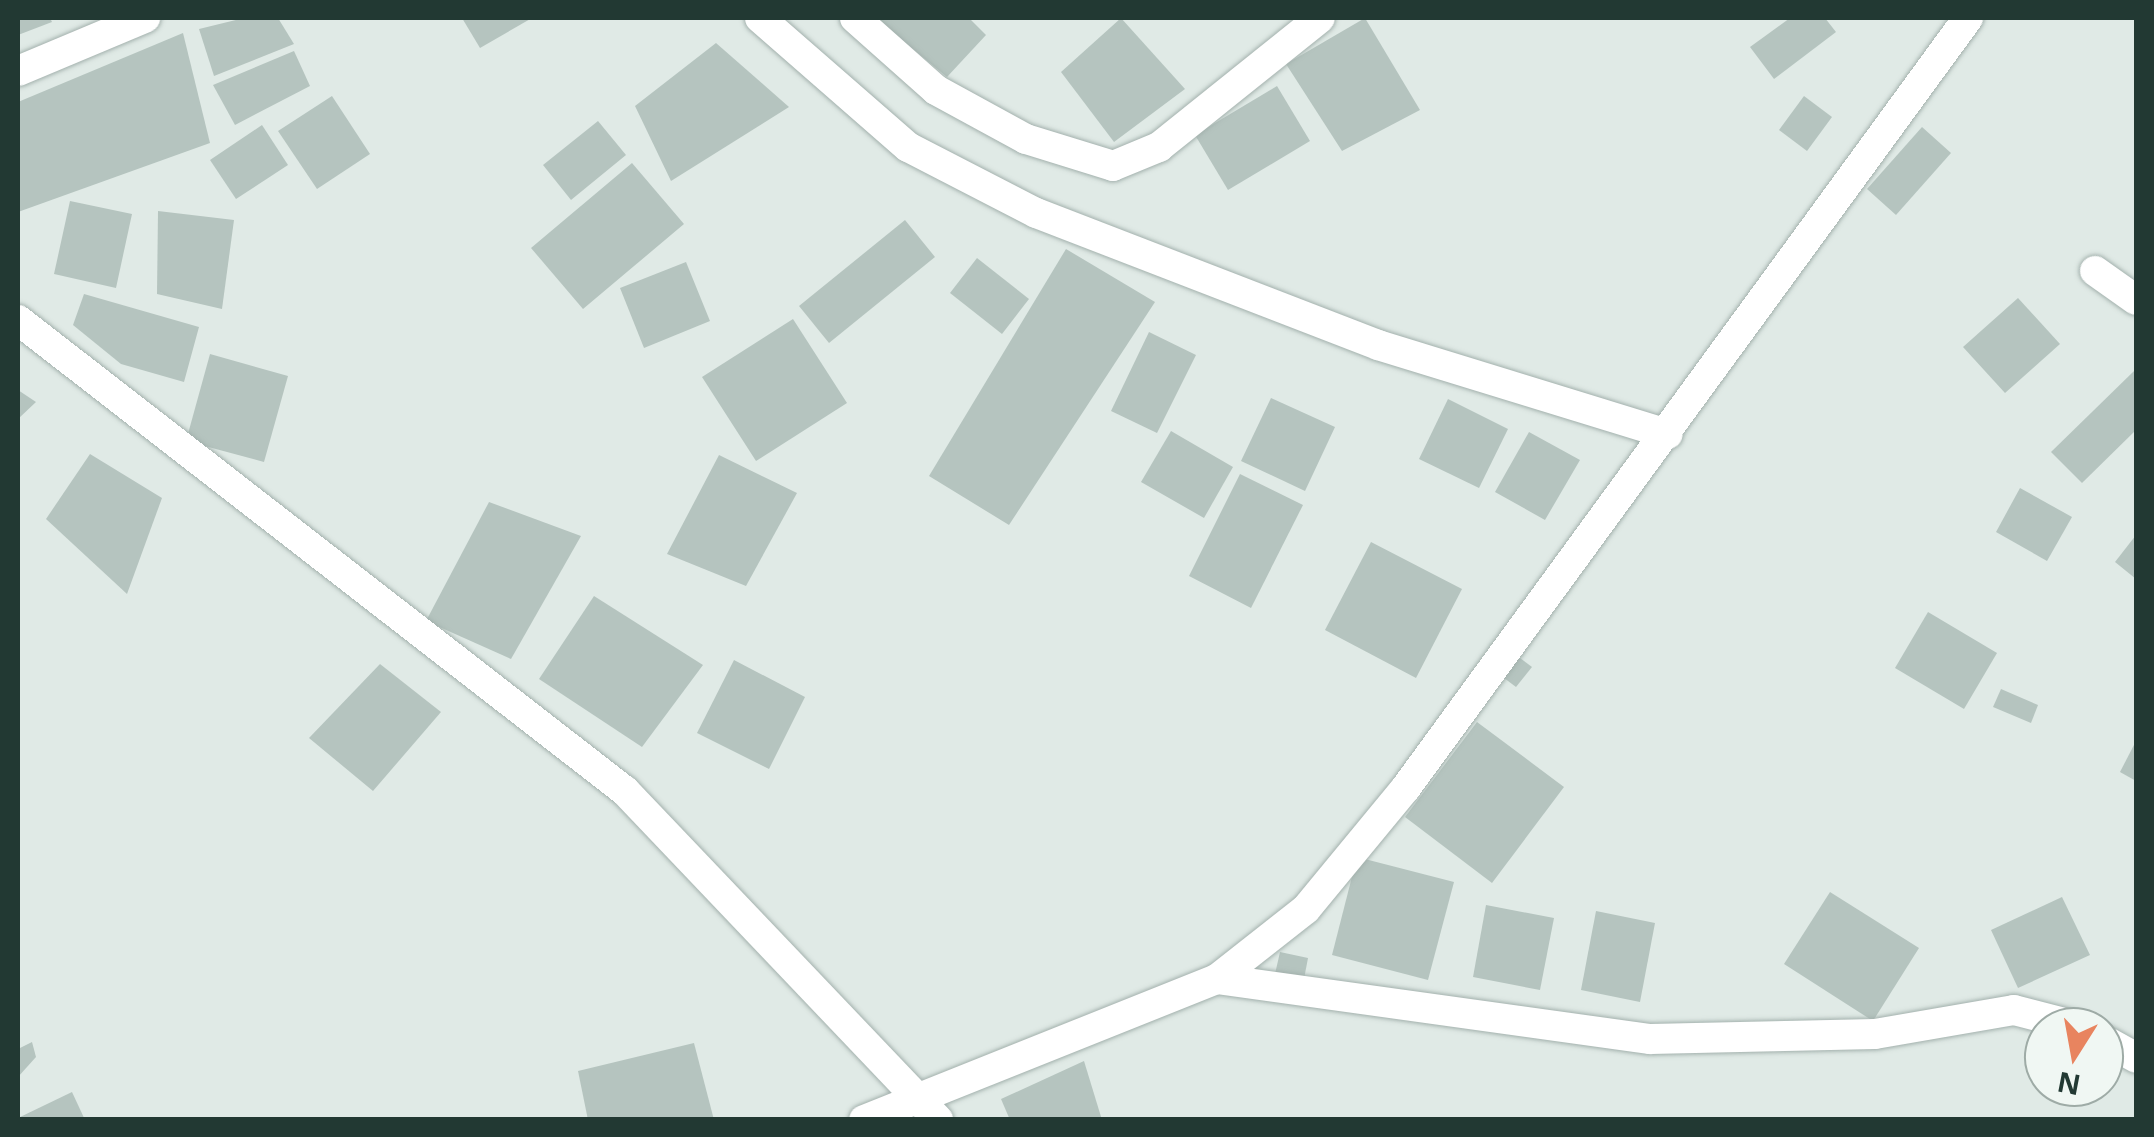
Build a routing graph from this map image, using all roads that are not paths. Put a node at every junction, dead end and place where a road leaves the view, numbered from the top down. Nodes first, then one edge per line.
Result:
1 (145, 18) edge
2 (760, 18) edge
3 (856, 18) edge
4 (1320, 18) edge
5 (1968, 18) edge
6 (18, 71) edge
7 (2095, 271) dead end
8 (2136, 300) edge
9 (18, 320) edge
10 (1668, 434) junction
11 (1217, 978) junction
12 (2024, 1013) edge
13 (916, 1098) junction
14 (864, 1120) edge
15 (938, 1120) edge

1 - 6 street
2 - 10 street
3 - 4 street
5 - 10 street
7 - 8 street
9 - 13 street
10 - 11 street
11 - 12 street
11 - 13 street
13 - 14 street
13 - 15 street

